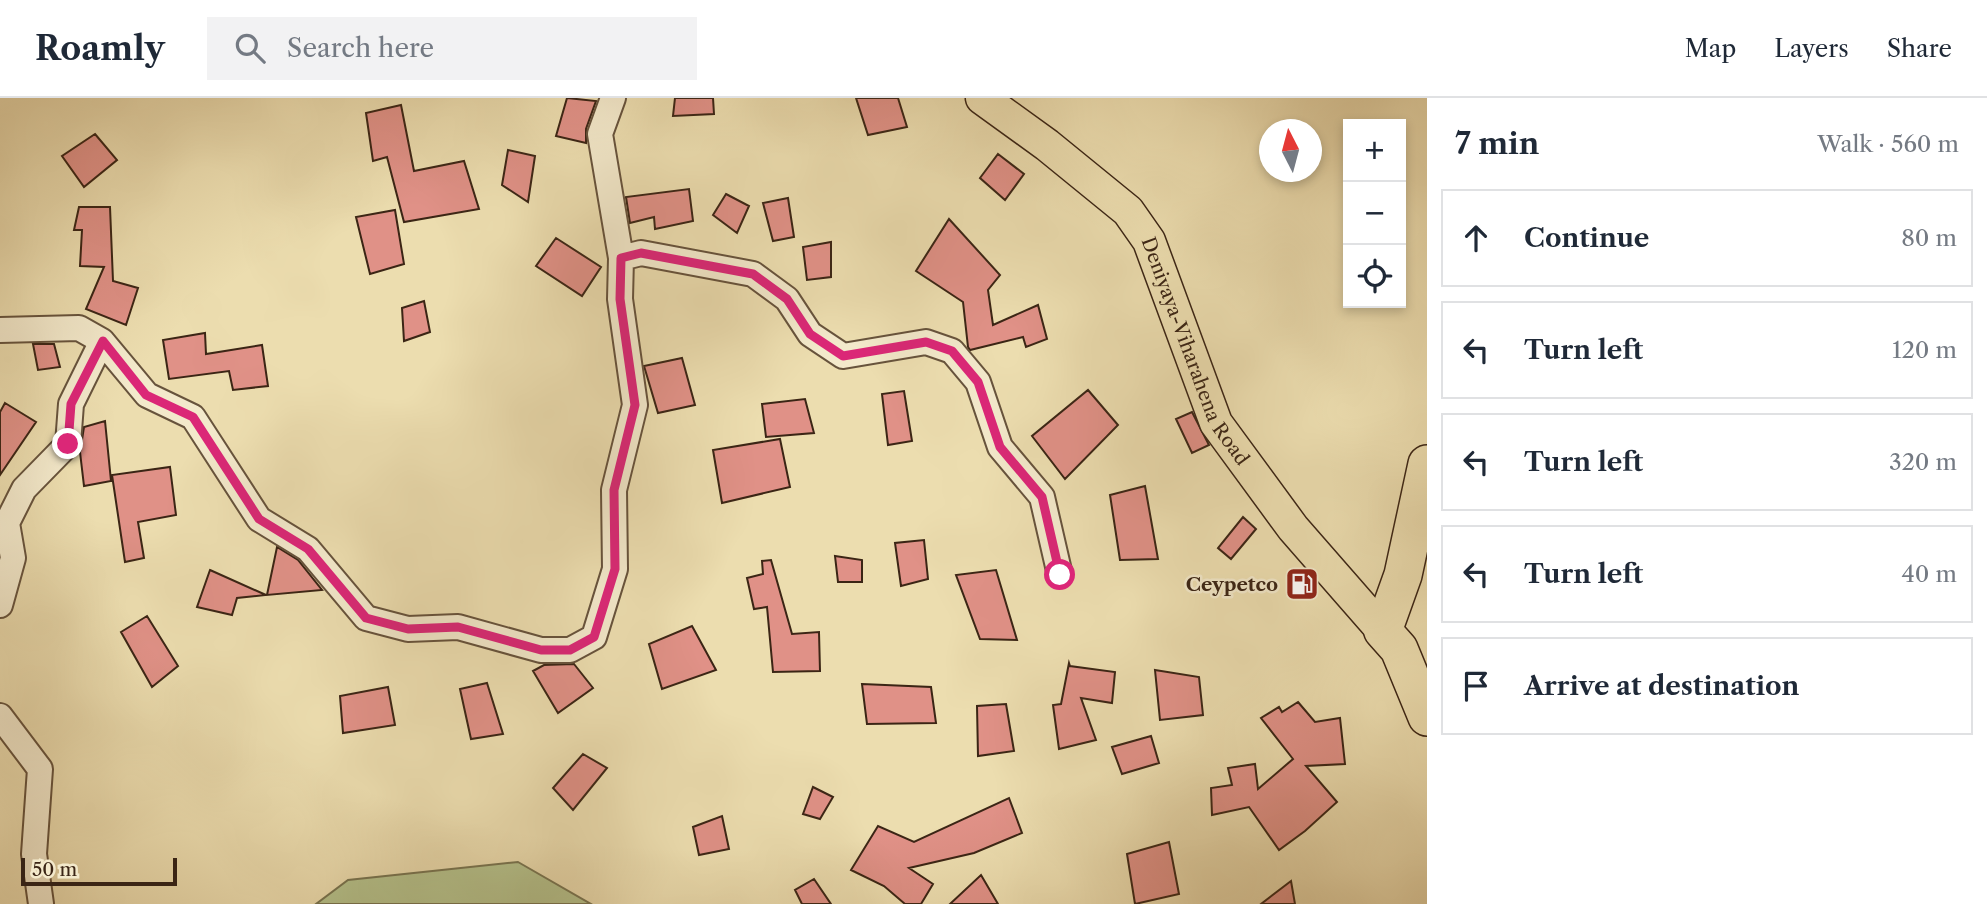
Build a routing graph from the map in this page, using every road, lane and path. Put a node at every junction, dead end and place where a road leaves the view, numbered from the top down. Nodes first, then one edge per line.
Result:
1 (613, 98) edge
2 (982, 98) edge
3 (621, 258) junction
4 (0, 330) edge
5 (103, 341) junction
6 (1427, 464) edge
7 (1060, 575) dead end
8 (0, 604) edge
9 (1383, 631) junction
10 (0, 716) edge
11 (1427, 717) edge
12 (41, 904) edge

1 - 3 street
2 - 9 main road, Deniyaya-Viharahena Road
3 - 5 street
3 - 7 street
4 - 5 street
5 - 8 street
6 - 9 highway
9 - 11 highway
10 - 12 street

